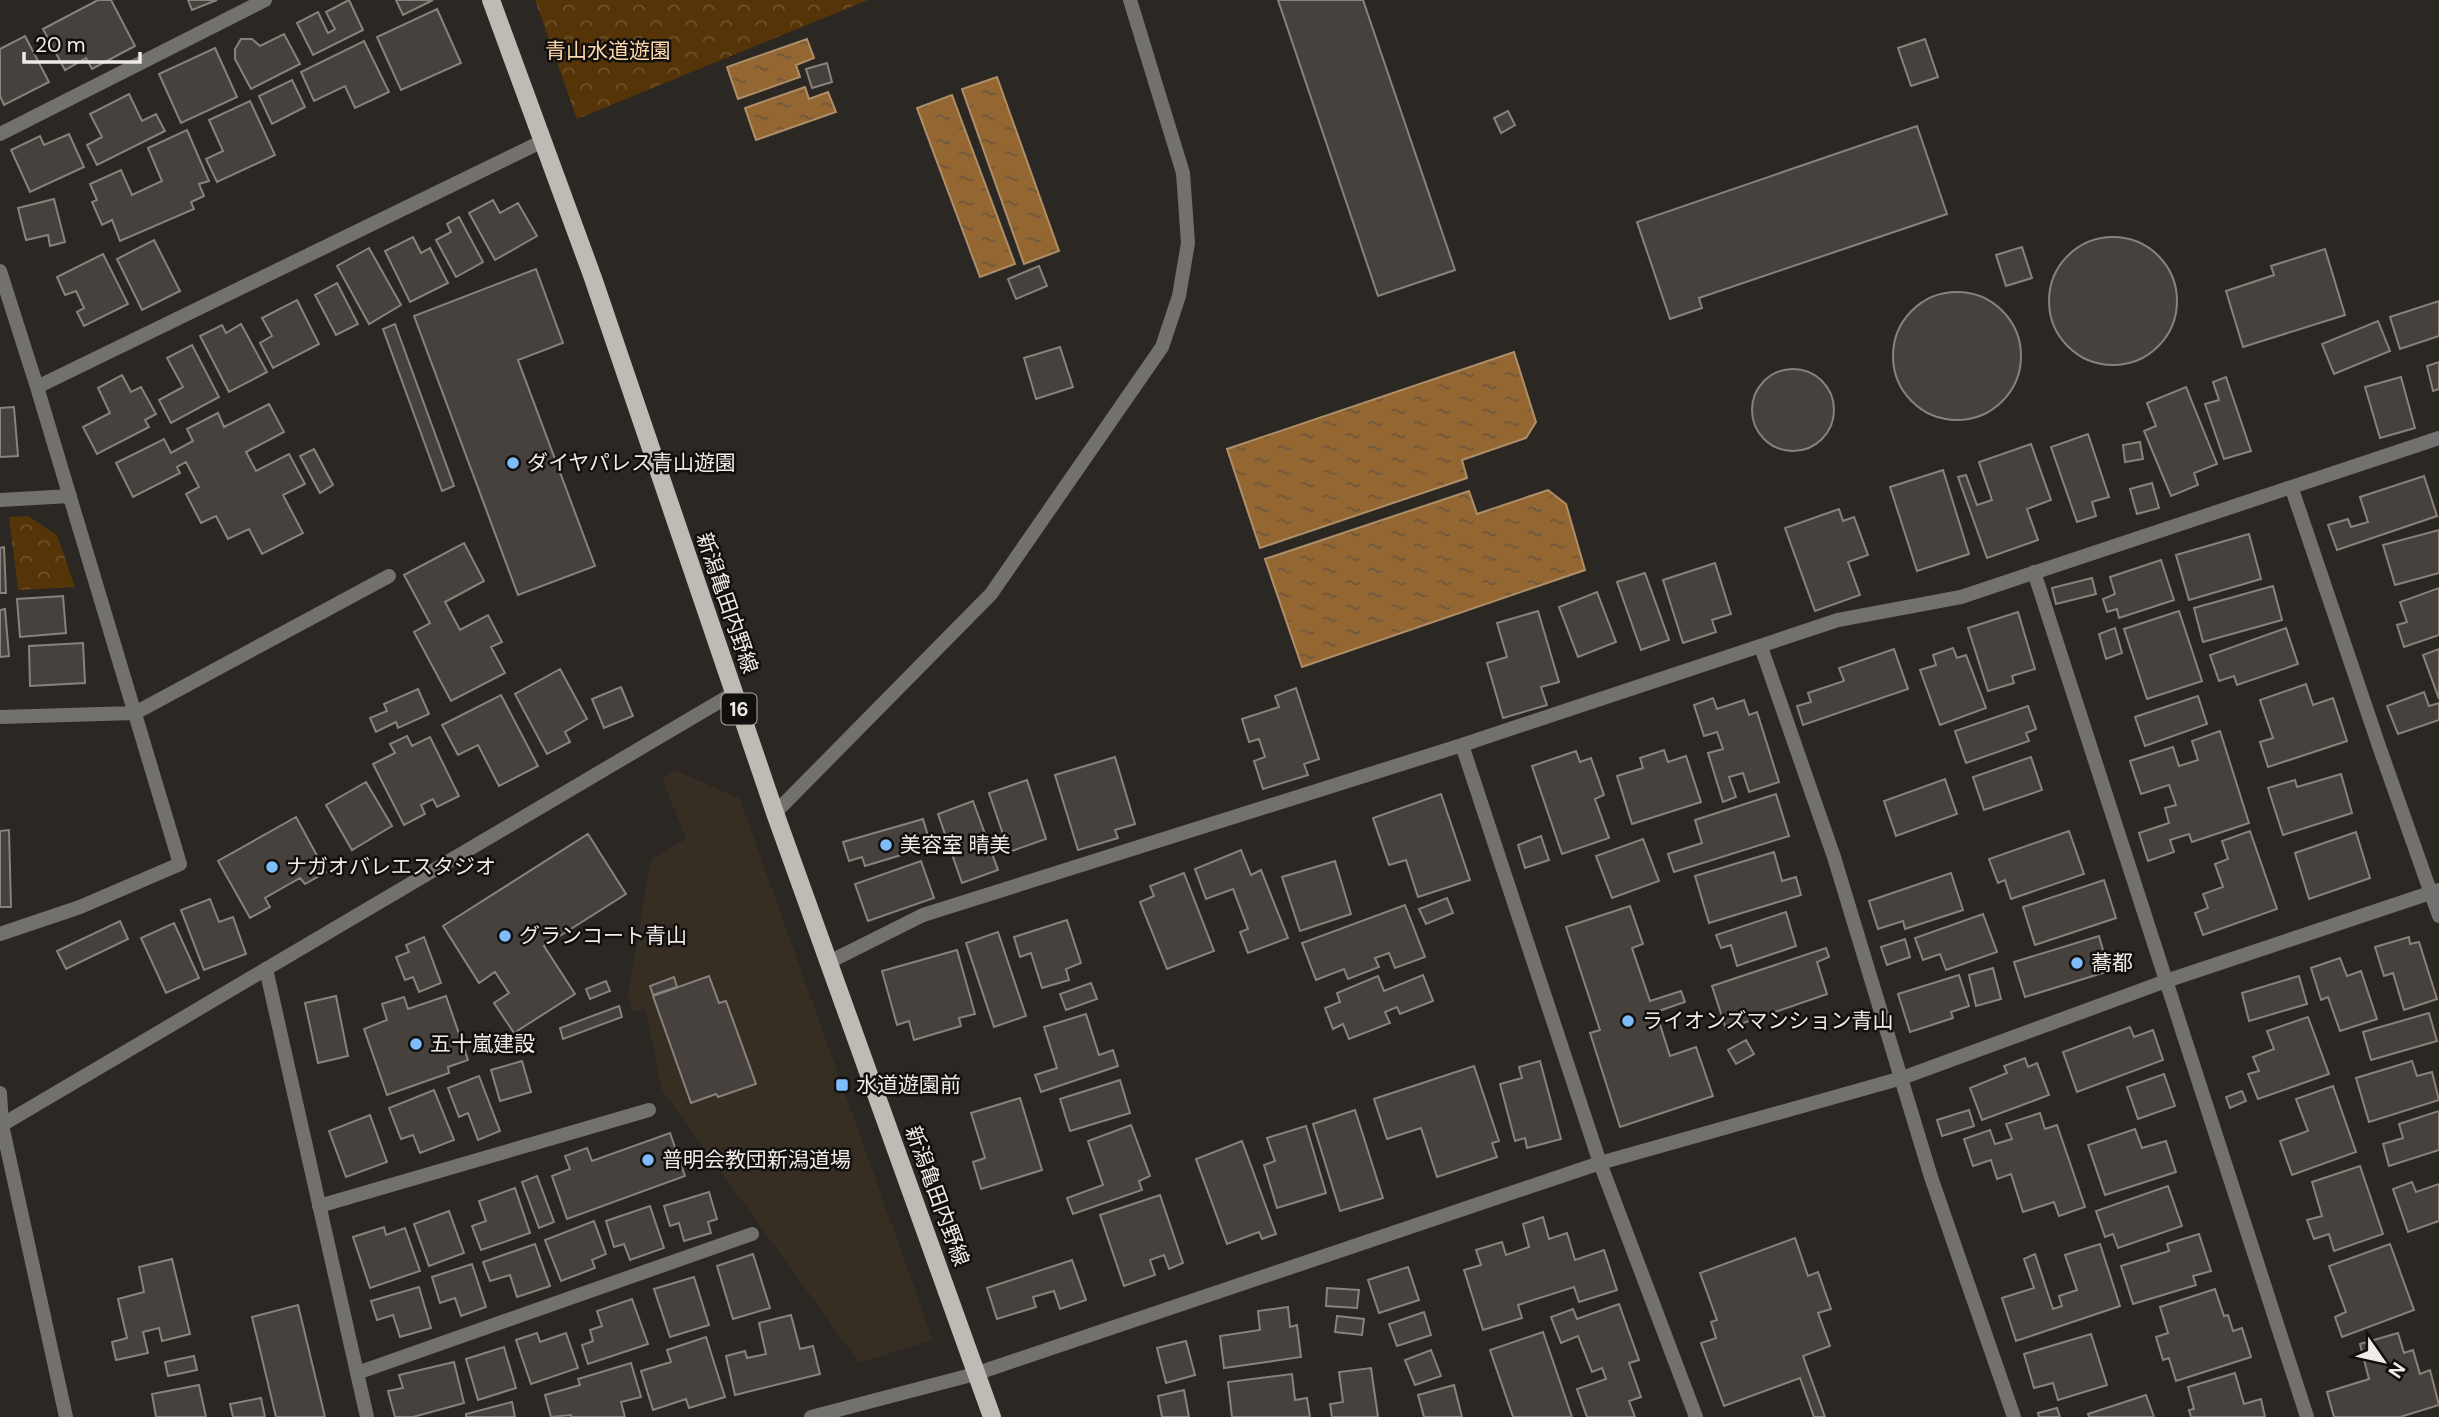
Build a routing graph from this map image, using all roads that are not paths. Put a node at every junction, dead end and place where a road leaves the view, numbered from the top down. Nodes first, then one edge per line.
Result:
1 (265, 0) edge
2 (491, 0) edge
3 (1130, 0) edge
4 (0, 134) edge
5 (543, 141) junction
6 (0, 271) edge
7 (37, 387) junction
8 (2439, 438) edge
9 (2292, 488) junction
10 (70, 496) junction
11 (0, 500) edge
12 (2034, 572) junction
13 (389, 576) dead end
14 (1761, 647) junction
15 (734, 693) junction
16 (135, 713) junction
17 (0, 717) edge
18 (1462, 745) junction
19 (775, 814) junction
20 (2435, 891) edge
21 (2439, 916) edge
22 (0, 934) edge
23 (829, 962) junction
24 (266, 969) junction
25 (2165, 981) junction
26 (1902, 1078) junction
27 (0, 1093) edge
28 (649, 1110) dead end
29 (1, 1126) edge
30 (1600, 1163) junction
31 (319, 1206) junction
32 (752, 1234) dead end
33 (357, 1373) junction
34 (975, 1374) junction
35 (66, 1417) edge
36 (367, 1417) edge
37 (811, 1417) edge
38 (992, 1417) edge
39 (1696, 1417) edge
40 (2014, 1417) edge
41 (2307, 1417) edge

1 - 4 street
2 - 5 main road, 新潟亀田内野線 / 16
3 - 19 street
5 - 7 street
5 - 15 main road, 新潟亀田内野線 / 16
6 - 7 street
7 - 10 street
8 - 9 street
9 - 12 street
9 - 20 street
10 - 11 street
10 - 16 street
12 - 14 street
12 - 25 street
13 - 16 street
14 - 18 street
14 - 26 street
15 - 19 main road, 新潟亀田内野線 / 16
15 - 24 street
16 - 17 street
16 - 22 street
18 - 23 street
18 - 30 street
19 - 23 main road, 新潟亀田内野線 / 16
20 - 21 street
20 - 25 street
23 - 34 main road, 新潟亀田内野線 / 16
24 - 29 street
24 - 31 street
25 - 26 street
25 - 41 street
26 - 30 street
26 - 40 street
27 - 29 street
28 - 31 street
29 - 35 street
30 - 34 street
30 - 39 street
31 - 33 street
32 - 33 street
33 - 36 street
34 - 37 street
34 - 38 main road, 新潟亀田内野線 / 16

